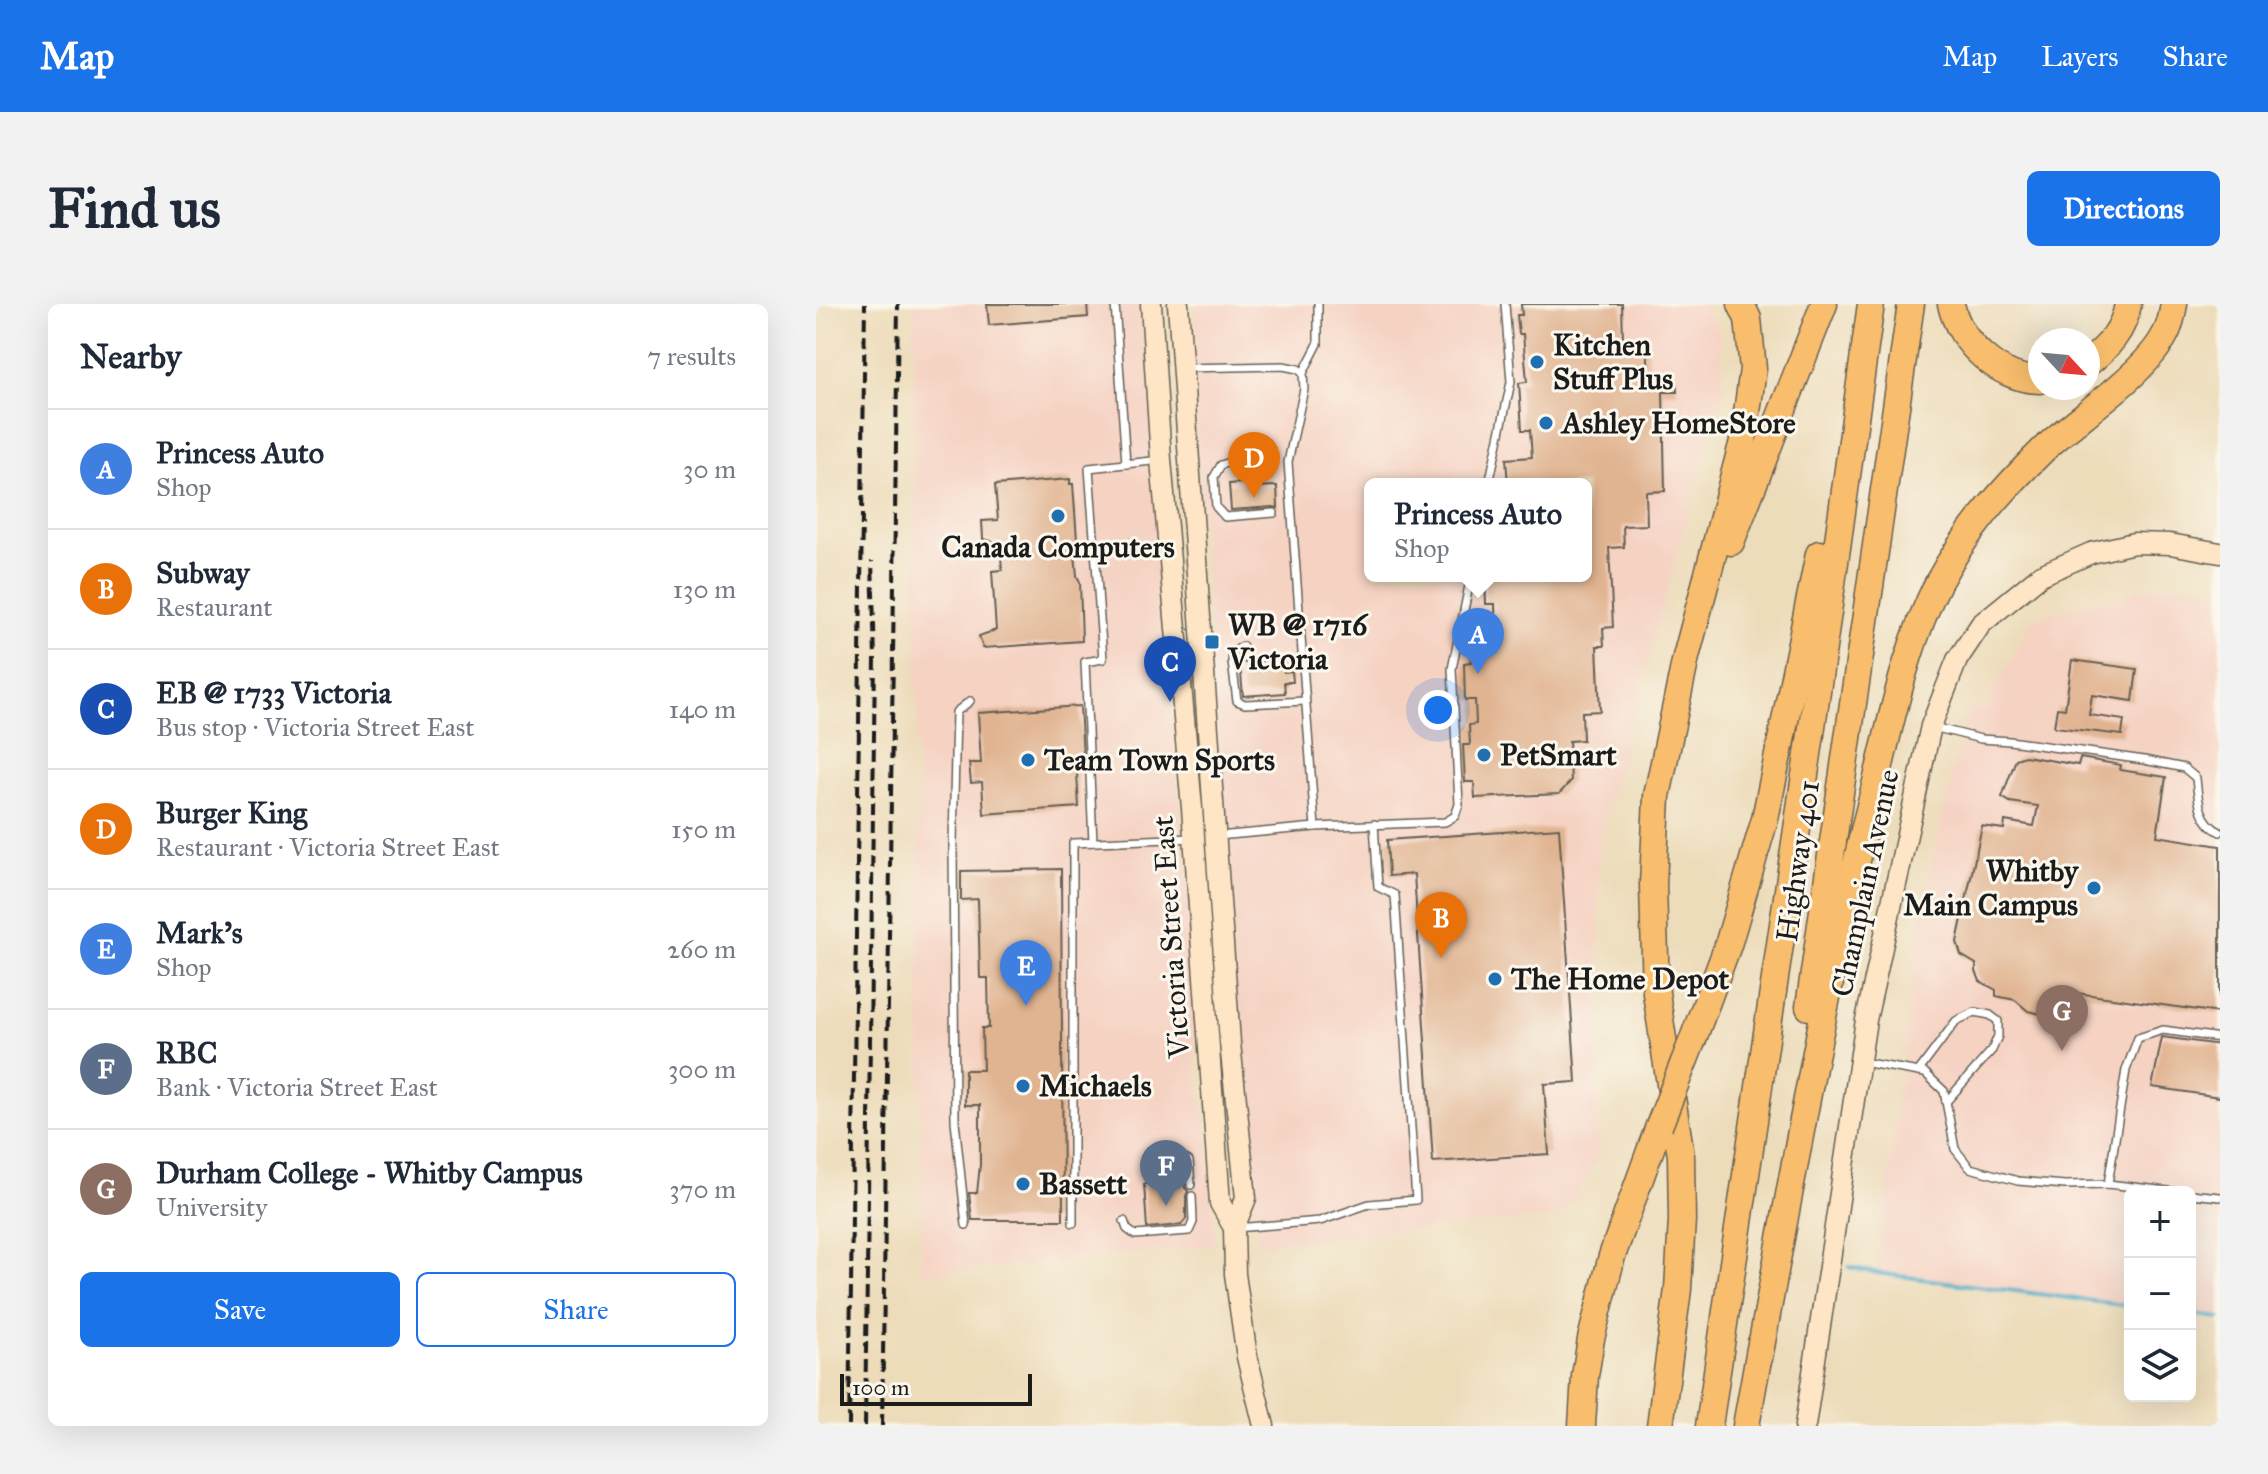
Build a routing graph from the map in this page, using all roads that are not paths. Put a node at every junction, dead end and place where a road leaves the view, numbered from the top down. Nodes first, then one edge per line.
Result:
1 (1115, 304) edge
2 (1151, 304) edge
3 (1164, 304) edge
4 (1178, 304) edge
5 (1318, 304) edge
6 (1505, 304) edge
7 (1741, 304) edge
8 (1824, 304) edge
9 (1870, 304) edge
10 (1911, 304) edge
11 (1951, 304) edge
12 (2128, 304) edge
13 (2174, 304) edge
14 (2100, 353) edge
15 (1182, 368) junction
16 (1303, 373) junction
17 (2028, 378) edge
18 (1161, 460) junction
19 (1230, 462) dead end
20 (1126, 464) junction
21 (1490, 478) edge
22 (1274, 513) dead end
23 (2220, 553) edge
24 (1470, 582) edge
25 (1243, 646) dead end
26 (1686, 657) junction
27 (970, 701) dead end
28 (1305, 701) junction
29 (1931, 726) junction
30 (1374, 824) junction
31 (1315, 827) junction
32 (2220, 832) edge
33 (1216, 836) junction
34 (1194, 838) junction
35 (1093, 842) junction
36 (2220, 1038) edge
37 (1859, 1062) junction
38 (1918, 1072) junction
39 (1946, 1102) junction
40 (1173, 1152) dead end
41 (2108, 1184) junction
42 (1191, 1185) dead end
43 (2125, 1186) edge
44 (2196, 1195) edge
45 (1192, 1196) dead end
46 (2220, 1197) edge
47 (1124, 1221) dead end
48 (1073, 1223) dead end
49 (966, 1225) dead end
50 (1234, 1228) junction
51 (1759, 1358) junction
52 (1264, 1426) edge
53 (1582, 1426) edge
54 (1660, 1426) edge
55 (1709, 1426) edge
56 (1746, 1426) edge
57 (1805, 1426) edge

1 - 20 lane
2 - 18 main road, Victoria Street East
3 - 15 main road
4 - 15 main road, Victoria Street East
5 - 16 lane
6 - 21 lane
7 - 26 highway
8 - 26 highway
9 - 53 highway, bridge
9 - 55 highway, Highway 401
10 - 51 highway, Highway 401
11 - 17 highway
12 - 14 highway
13 - 51 highway
15 - 16 lane
15 - 33 main road, Victoria Street East
16 - 28 lane
18 - 20 lane
18 - 34 main road, Victoria Street East
19 - 22 lane
20 - 35 lane
23 - 29 main road, Champlain Avenue
24 - 30 lane
25 - 28 lane
26 - 54 highway
27 - 49 lane
28 - 31 lane
29 - 32 lane
29 - 37 main road, Champlain Avenue
30 - 31 lane
30 - 50 lane
31 - 33 lane
33 - 34 lane
33 - 50 main road, Victoria Street East
34 - 35 lane
34 - 50 main road, Victoria Street East
35 - 48 lane
36 - 41 lane
37 - 38 lane
37 - 57 main road, Champlain Avenue
38 - 39 lane
38 - 39 lane
39 - 41 lane
40 - 42 lane
41 - 43 lane
44 - 46 lane
45 - 47 lane
50 - 52 main road, Victoria Street East
51 - 56 highway, Highway 401

